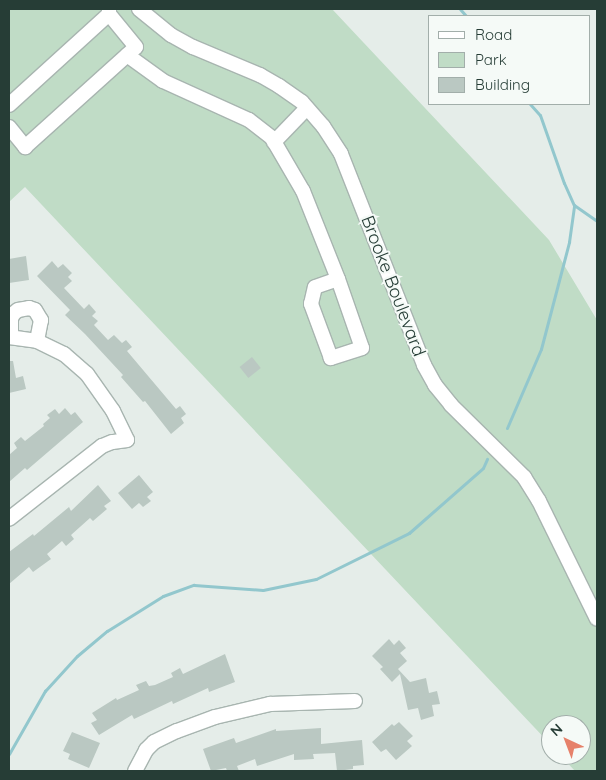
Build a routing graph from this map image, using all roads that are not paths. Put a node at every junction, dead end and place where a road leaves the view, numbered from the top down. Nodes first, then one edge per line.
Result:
1 (139, 9) edge
2 (109, 12) edge
3 (127, 56) junction
4 (9, 105) edge
5 (307, 108) junction
6 (9, 127) edge
7 (274, 142) junction
8 (338, 279) junction
9 (10, 337) edge
10 (37, 341) junction
11 (9, 519) edge
12 (597, 619) edge
13 (355, 701) dead end
14 (135, 771) edge

1 - 5 street, Brooke Boulevard
2 - 3 street
2 - 4 street
3 - 6 street
3 - 7 street
5 - 7 street
5 - 12 street, Brooke Boulevard
7 - 8 street
8 - 8 street
9 - 10 street
9 - 10 street
10 - 11 street
13 - 14 street

